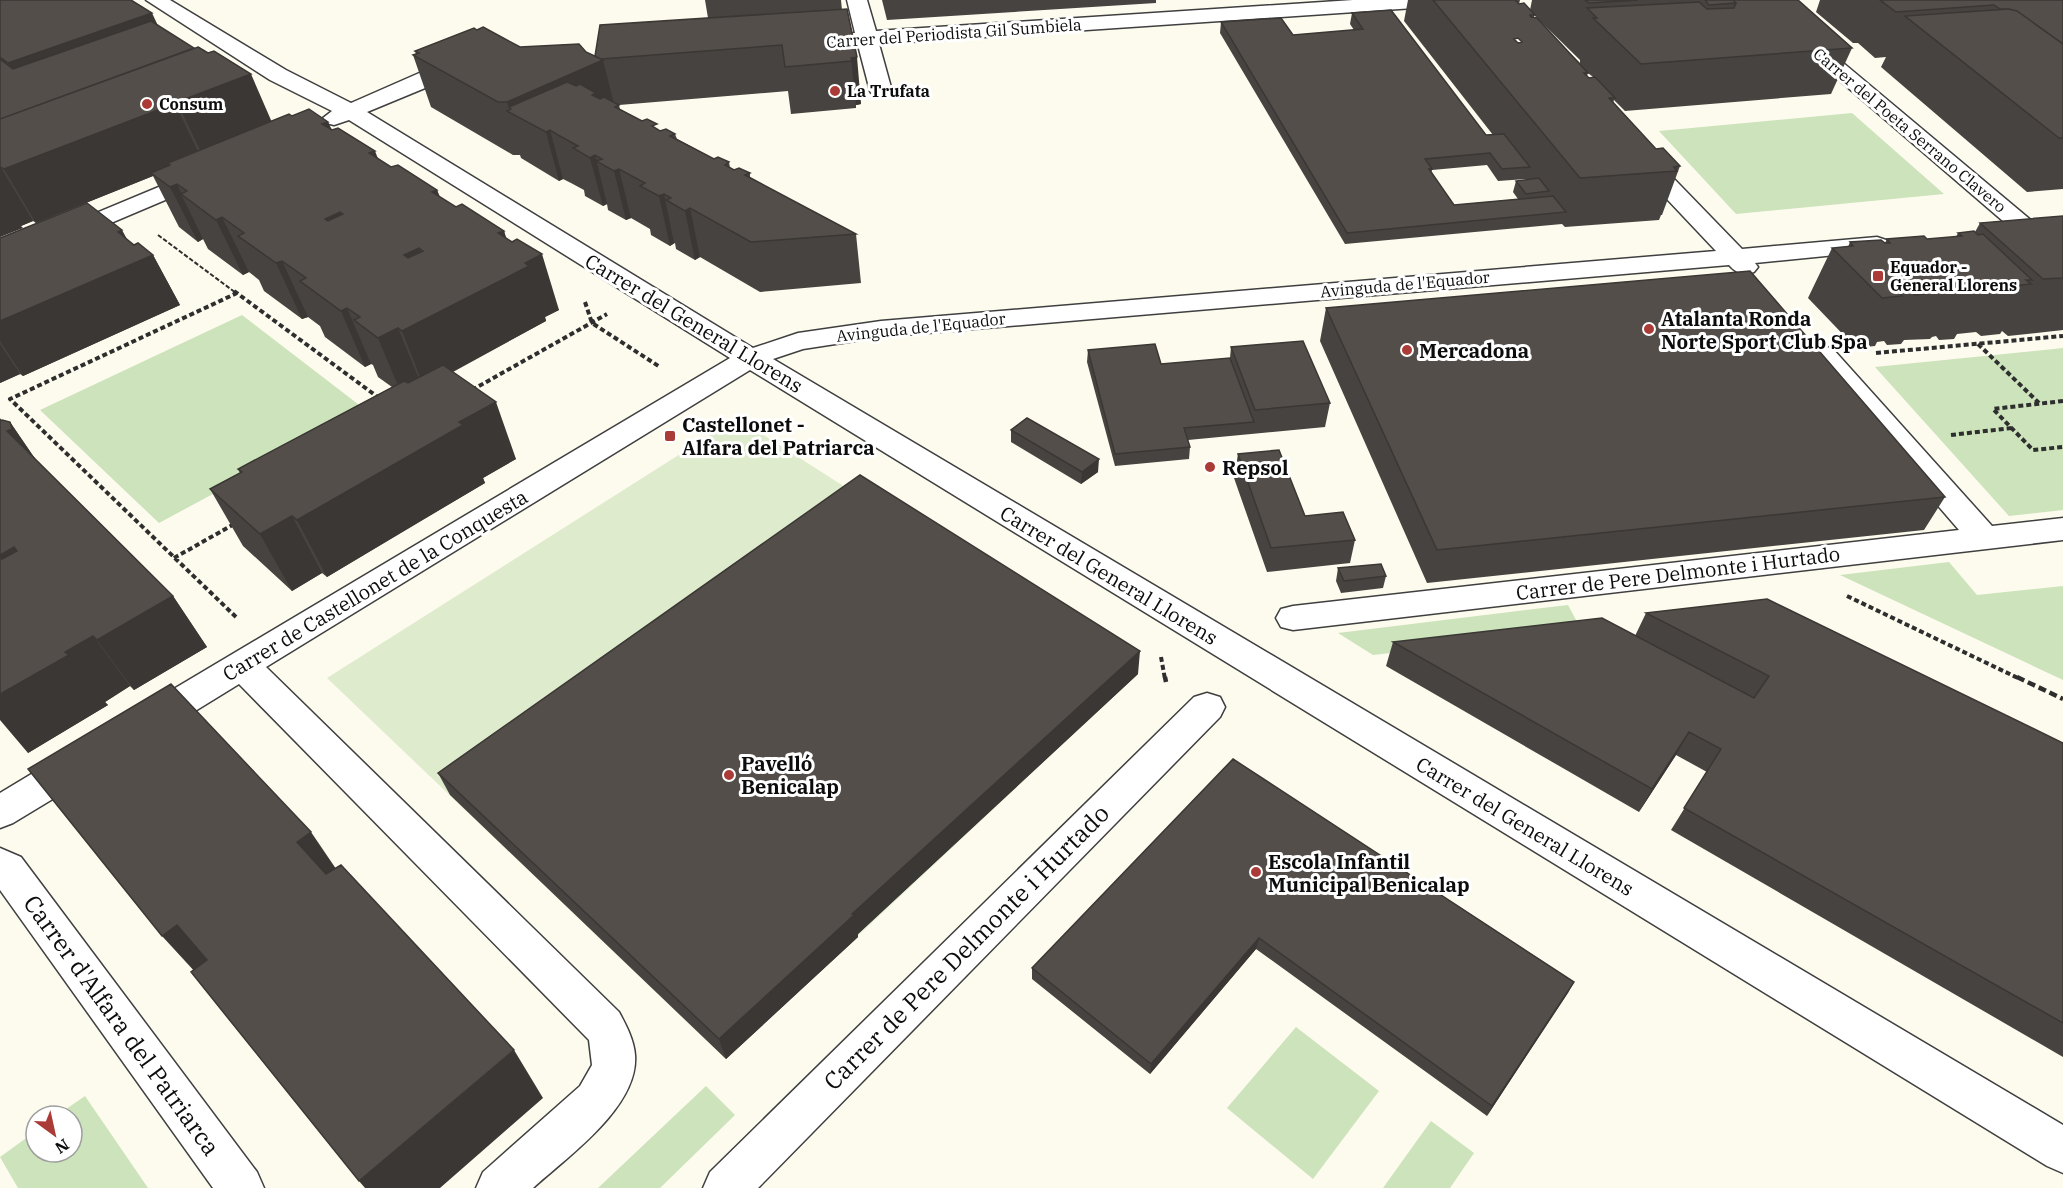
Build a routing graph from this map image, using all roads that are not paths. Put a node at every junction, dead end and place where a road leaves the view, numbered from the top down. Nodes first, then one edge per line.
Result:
1 (156, 0) edge
2 (857, 0) edge
3 (1444, 0) edge
4 (1756, 0) edge
5 (1175, 9) edge
6 (866, 39) junction
7 (784, 44) edge
8 (480, 63) edge
9 (881, 91) dead end
10 (350, 111) junction
11 (309, 130) edge
12 (1629, 145) edge
13 (222, 167) edge
14 (2063, 230) edge
15 (2031, 232) junction
16 (1996, 235) edge
17 (1901, 243) edge
18 (1736, 256) junction
19 (2063, 260) edge
20 (0, 262) edge
21 (1761, 285) edge
22 (1804, 333) edge
23 (750, 357) junction
24 (2063, 529) edge
25 (1984, 538) junction
26 (1293, 618) dead end
27 (256, 657) junction
28 (1207, 707) dead end
29 (0, 812) edge
30 (0, 865) edge
31 (2063, 1150) edge
32 (241, 1188) edge
33 (499, 1188) edge
34 (726, 1188) edge

1 - 10 street, Carrer del General Llorens
2 - 6 street
3 - 5 street, Carrer del Periodista Gil Sumbiela
4 - 15 street, Carrer del Poeta Serrano Clavero
5 - 6 street, Carrer del Periodista Gil Sumbiela
6 - 7 street, Carrer del Periodista Gil Sumbiela
6 - 9 street
8 - 10 street
10 - 11 street
10 - 23 street, Carrer del General Llorens
12 - 18 street
13 - 20 street
14 - 15 street
15 - 16 street
15 - 19 street, Carrer del Poeta Serrano Clavero
17 - 18 street, Avinguda de l'Equador
18 - 21 street
18 - 23 street, Avinguda de l'Equador
22 - 25 street
23 - 27 street, Carrer de Castellonet de la Conquesta
23 - 31 street, Carrer del General Llorens
24 - 25 street, Carrer de Pere Delmonte i Hurtado
25 - 26 street, Carrer de Pere Delmonte i Hurtado
27 - 29 street, Carrer de Castellonet de la Conquesta
27 - 33 street
28 - 34 street, Carrer de Pere Delmonte i Hurtado
30 - 32 street, Carrer d'Alfara del Patriarca

